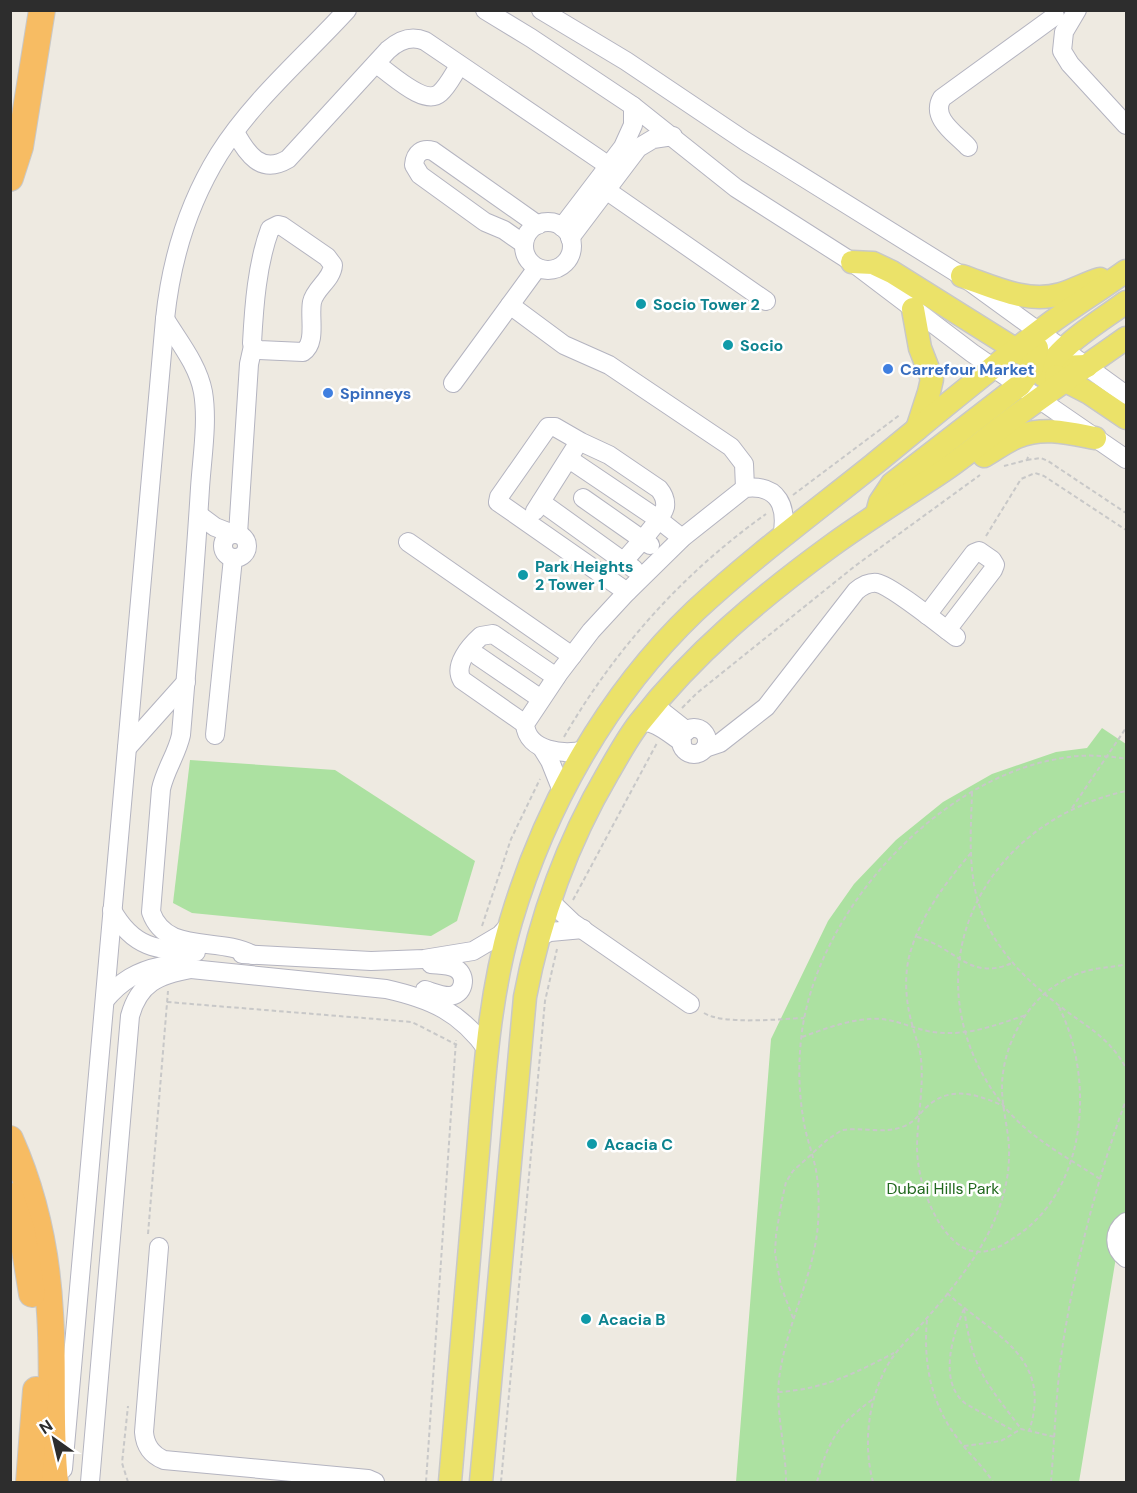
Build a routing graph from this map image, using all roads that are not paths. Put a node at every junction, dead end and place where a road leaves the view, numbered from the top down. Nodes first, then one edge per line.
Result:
1 (42, 10) edge
2 (347, 10) edge
3 (353, 10) edge
4 (485, 10) edge
5 (541, 10) edge
6 (1061, 15) edge
7 (328, 30) junction
8 (381, 67) junction
9 (456, 71) junction
10 (633, 106) junction
11 (1126, 124) edge
12 (235, 132) junction
13 (673, 136) junction
14 (968, 147) dead end
15 (609, 166) junction
16 (10, 178) edge
17 (479, 183) junction
18 (606, 190) junction
19 (464, 207) junction
20 (538, 225) junction
21 (566, 233) junction
22 (524, 244) junction
23 (852, 262) junction
24 (537, 268) junction
25 (1126, 270) edge
26 (962, 276) junction
27 (766, 301) dead end
28 (1126, 302) edge
29 (510, 305) junction
30 (913, 309) junction
31 (165, 319) junction
32 (1039, 332) junction
33 (1126, 339) edge
34 (253, 346) junction
35 (1037, 365) junction
36 (1087, 366) junction
37 (994, 367) junction
38 (1067, 380) junction
39 (453, 383) dead end
40 (1126, 395) edge
41 (1040, 399) junction
42 (1126, 418) edge
43 (917, 429) junction
44 (573, 437) junction
45 (1095, 438) junction
46 (598, 450) junction
47 (569, 459) junction
48 (1126, 459) edge
49 (948, 468) junction
50 (586, 470) junction
51 (745, 488) junction
52 (582, 498) dead end
53 (541, 502) junction
54 (876, 514) junction
55 (199, 515) junction
56 (658, 519) junction
57 (527, 522) junction
58 (236, 534) junction
59 (782, 537) junction
60 (682, 538) junction
61 (641, 540) junction
62 (408, 542) dead end
63 (664, 555) junction
64 (230, 557) junction
65 (624, 561) junction
66 (194, 566) junction
67 (643, 575) junction
68 (627, 592) junction
69 (927, 615) junction
70 (478, 656) dead end
71 (572, 656) junction
72 (556, 677) junction
73 (186, 682) junction
74 (541, 699) junction
75 (654, 705) junction
76 (639, 723) junction
77 (525, 724) junction
78 (215, 735) dead end
79 (695, 739) junction
80 (127, 748) junction
81 (542, 748) junction
82 (585, 750) junction
83 (562, 791) junction
84 (112, 910) junction
85 (559, 916) junction
86 (511, 922) junction
87 (538, 937) junction
88 (253, 955) junction
89 (405, 960) junction
90 (191, 969) junction
91 (402, 992) junction
92 (105, 1000) junction
93 (690, 1004) road end
94 (488, 1051) junction
95 (10, 1139) edge
96 (10, 1196) edge
97 (1126, 1222) edge
98 (153, 1244) road end
99 (1126, 1258) edge
100 (217, 1474) edge
101 (92, 1480) edge
102 (29, 1482) edge
103 (55, 1482) edge
104 (62, 1482) edge
105 (375, 1482) edge
106 (450, 1482) edge
107 (481, 1482) edge

1 - 16 highway
2 - 7 street
3 - 7 street
4 - 10 street
5 - 26 street
6 - 11 street
6 - 14 street
7 - 12 street
8 - 9 street
8 - 9 street
8 - 12 street
9 - 15 street
10 - 13 street
10 - 15 street
12 - 31 street
13 - 18 street
13 - 23 street
15 - 21 street
17 - 19 street
17 - 19 street
17 - 20 street
18 - 21 street
18 - 27 street
19 - 22 street
20 - 21 street
20 - 22 street
21 - 24 street
22 - 24 street
23 - 30 street
23 - 35 main road
24 - 29 street
25 - 26 main road
25 - 32 main road
26 - 32 street
28 - 35 main road
29 - 39 street
29 - 51 street
30 - 37 street
30 - 43 main road
31 - 55 street
31 - 80 street
32 - 35 main road
32 - 35 street
33 - 36 main road
34 - 34 street
34 - 58 street
35 - 36 main road
35 - 37 main road
35 - 37 street
35 - 38 main road
35 - 41 main road
35 - 54 main road
36 - 38 main road
36 - 40 street
37 - 43 main road
38 - 41 main road
38 - 42 main road
41 - 45 street
41 - 49 main road
43 - 59 main road
44 - 46 street
44 - 47 street
44 - 57 street
45 - 48 street
45 - 49 main road
46 - 50 street
46 - 56 street
47 - 50 street
47 - 53 street
49 - 54 main road
50 - 56 street
51 - 59 street
51 - 60 street
52 - 61 street
53 - 57 street
53 - 65 street
54 - 75 main road
55 - 58 street
55 - 66 street
56 - 60 street
56 - 61 street
57 - 68 street
58 - 64 street
59 - 82 main road
60 - 63 street
61 - 63 street
61 - 65 street
62 - 71 street
63 - 67 street
64 - 66 street
64 - 78 street
65 - 67 street
66 - 73 street
67 - 68 street
68 - 71 street
69 - 69 street
69 - 79 street
70 - 74 street
71 - 72 street
72 - 74 street
72 - 77 street
73 - 80 street
73 - 88 street
74 - 77 street
75 - 76 main road
75 - 79 street
76 - 79 street
76 - 85 main road
77 - 81 street
80 - 84 street
81 - 82 street
81 - 83 street
82 - 83 main road
83 - 86 main road
84 - 88 street
84 - 92 street
85 - 87 main road
85 - 87 street
85 - 93 street
86 - 89 street
86 - 94 main road
87 - 107 main road
88 - 89 street
89 - 91 street
90 - 91 street
90 - 92 street
90 - 101 street
91 - 94 street
92 - 104 street
94 - 106 main road
95 - 103 highway
96 - 102 highway
97 - 99 street
98 - 100 street
100 - 105 street

